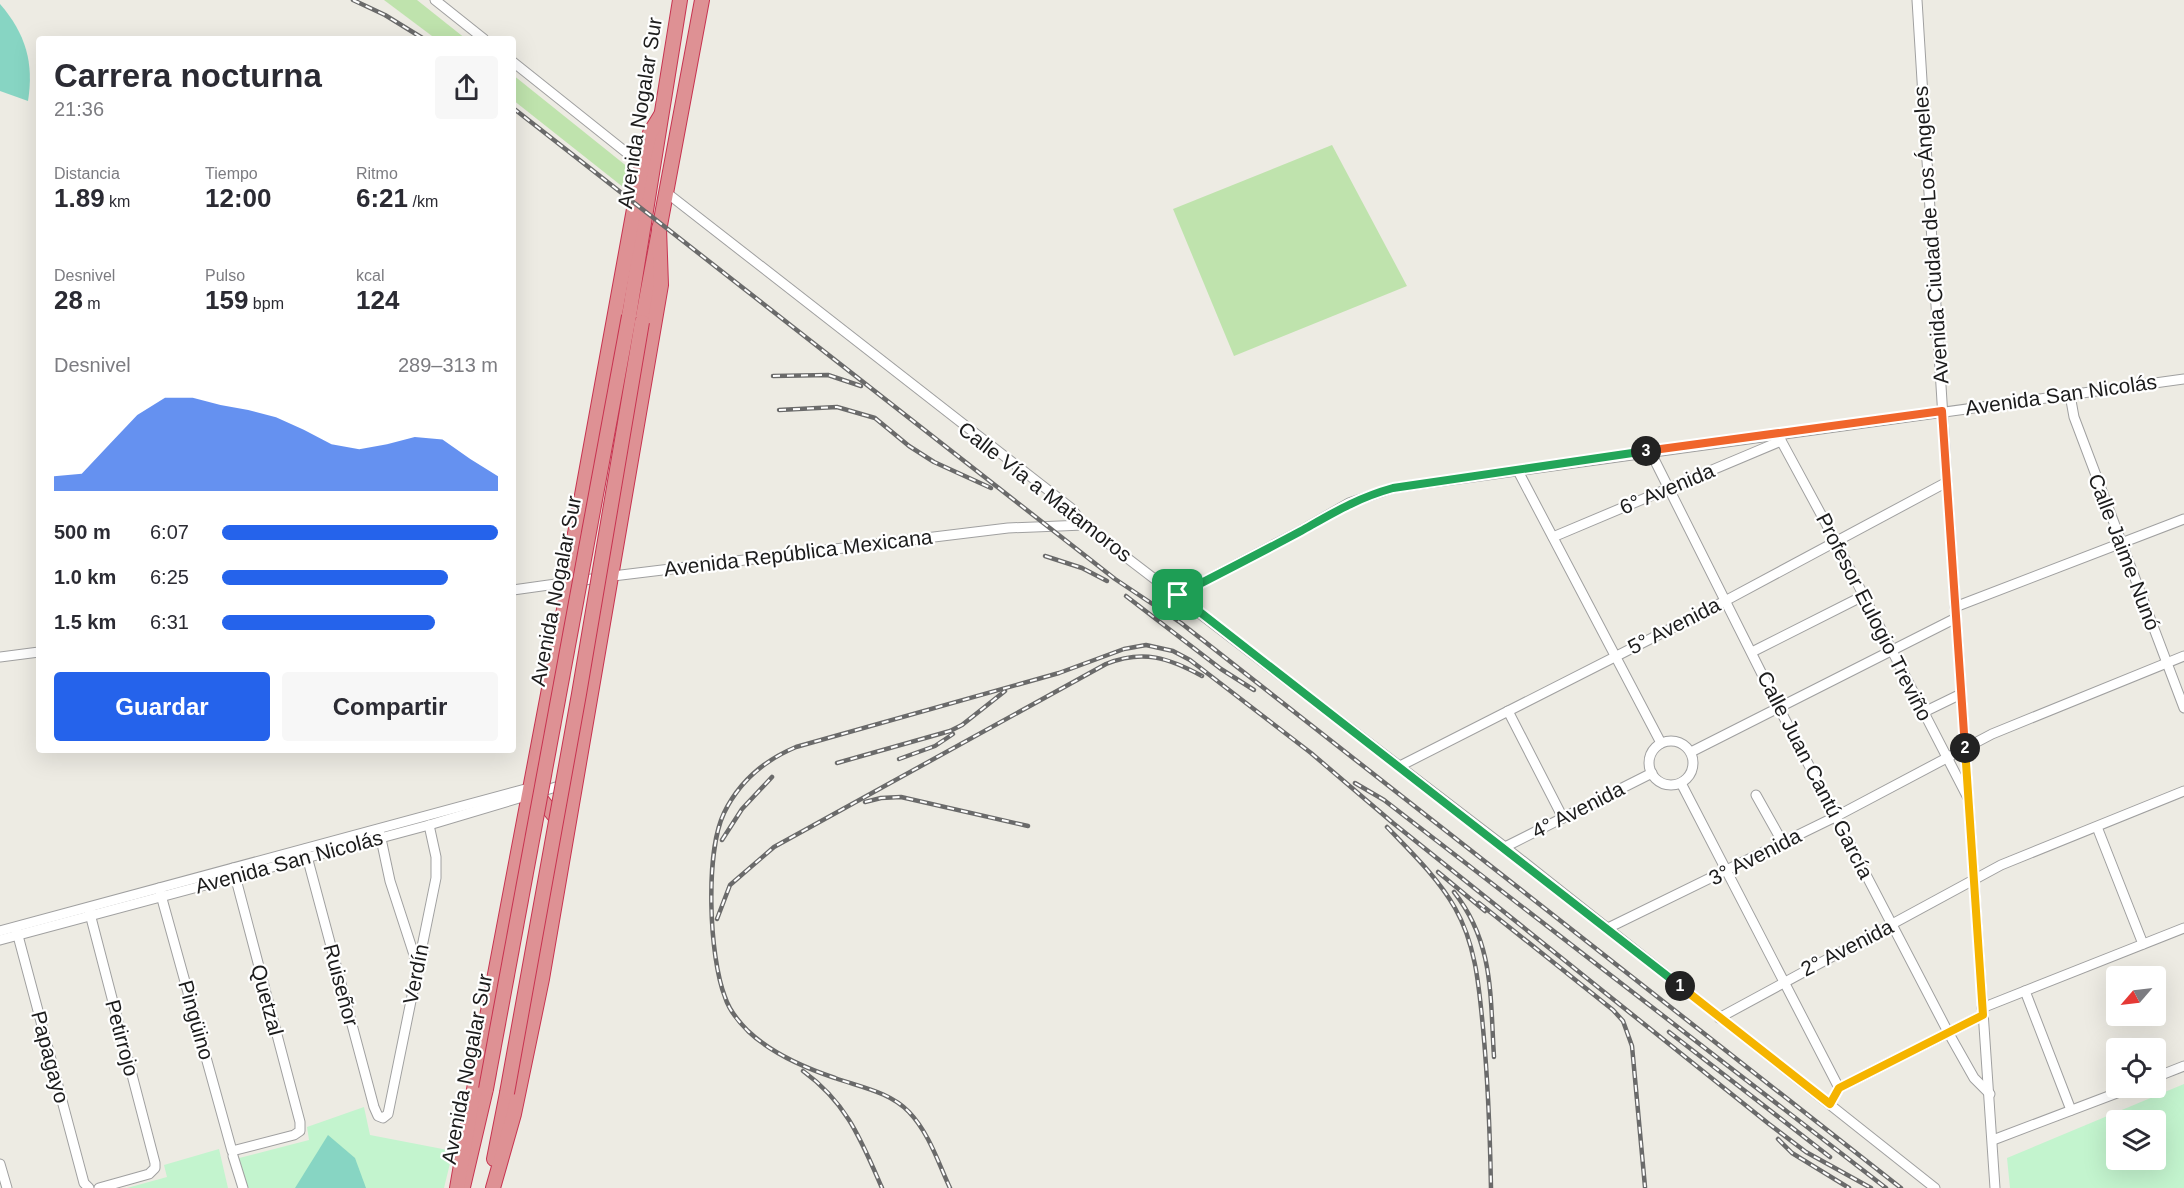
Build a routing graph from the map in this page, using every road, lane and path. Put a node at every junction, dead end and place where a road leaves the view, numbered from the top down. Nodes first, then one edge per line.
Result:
1 (435, 0) edge
2 (680, 0) edge
3 (702, 0) edge
4 (1917, 0) edge
5 (480, 36) edge
6 (516, 64) edge
7 (661, 115) junction
8 (642, 165) junction
9 (667, 193) junction
10 (659, 228) junction
11 (635, 319) junction
12 (2184, 379) edge
13 (2070, 395) junction
14 (1942, 411) junction
15 (1780, 438) junction
16 (1650, 451) junction
17 (1518, 471) junction
18 (1947, 482) junction
19 (1668, 489) junction
20 (582, 496) junction
21 (622, 508) junction
22 (2184, 519) edge
23 (1084, 525) junction
24 (1553, 537) junction
25 (574, 539) junction
26 (1836, 542) junction
27 (2120, 542) junction
28 (612, 576) junction
29 (569, 583) junction
30 (516, 591) edge
31 (1178, 595) junction
32 (1863, 597) junction
33 (1725, 601) junction
34 (1955, 607) junction
35 (1956, 618) junction
36 (604, 624) junction
37 (557, 648) junction
38 (1891, 650) junction
39 (36, 652) edge
40 (1752, 652) junction
41 (1616, 655) junction
42 (2184, 656) edge
43 (0, 657) edge
44 (2166, 663) junction
45 (597, 669) junction
46 (1961, 694) junction
47 (1778, 706) junction
48 (2184, 708) edge
49 (1508, 711) junction
50 (1922, 713) junction
51 (1660, 743) junction
52 (1965, 750) junction
53 (1691, 752) junction
54 (1945, 759) junction
55 (1400, 766) junction
56 (1652, 773) junction
57 (577, 780) junction
58 (1681, 783) junction
59 (2184, 791) edge
60 (531, 792) junction
61 (1756, 795) dead end
62 (1969, 800) junction
63 (1837, 816) junction
64 (1563, 818) junction
65 (524, 823) junction
66 (429, 825) junction
67 (2097, 827) junction
68 (380, 833) junction
69 (567, 841) junction
70 (1783, 843) junction
71 (1505, 847) junction
72 (306, 853) junction
73 (1727, 871) junction
74 (234, 872) junction
75 (1975, 879) junction
76 (160, 892) junction
77 (89, 912) junction
78 (1892, 924) junction
79 (1608, 928) junction
80 (2184, 928) edge
81 (0, 931) edge
82 (16, 931) junction
83 (0, 940) edge
84 (2144, 944) junction
85 (418, 967) junction
86 (1784, 980) junction
87 (2025, 991) junction
88 (1983, 1012) junction
89 (1719, 1018) junction
90 (1948, 1032) junction
91 (2184, 1066) edge
92 (2166, 1073) edge
93 (1839, 1088) junction
94 (1990, 1094) junction
95 (2106, 1097) edge
96 (1830, 1104) junction
97 (2071, 1110) junction
98 (381, 1118) joint
99 (1993, 1140) junction
100 (233, 1154) junction
101 (0, 1164) edge
102 (88, 1187) edge
103 (7, 1188) edge
104 (99, 1188) edge
105 (243, 1188) edge
106 (457, 1188) edge
107 (463, 1188) edge
108 (492, 1188) edge
109 (1935, 1188) edge
110 (1995, 1188) edge

1 - 5 street
2 - 7 highway, Avenida Nogalar Sur
3 - 9 highway, Avenida Nogalar Sur
4 - 14 street, Avenida Ciudad de Los Ángeles
6 - 8 street
7 - 8 highway
7 - 11 highway, Avenida Nogalar Sur
8 - 20 highway
9 - 10 highway, Avenida Nogalar Sur
9 - 23 street, Calle Vía a Matamoros
10 - 11 highway, Avenida Nogalar Sur
10 - 21 highway
11 - 107 highway, Avenida Nogalar Sur, bridge
11 - 108 highway, Avenida Nogalar Sur, bridge
12 - 13 street, Avenida San Nicolás
13 - 14 street, Avenida San Nicolás
13 - 27 street, Calle Jaime Nunó
14 - 15 street, Avenida San Nicolás
14 - 18 street, Avenida Ciudad de Los Ángeles
15 - 16 street, Avenida San Nicolás
15 - 19 street, 6° Avenida
15 - 26 street, Profesor Eulogio Treviño
16 - 17 street, Avenida San Nicolás
16 - 19 street, Calle Juan Cantú García
17 - 24 street
17 - 31 street, Avenida San Nicolás
18 - 26 street, 5° Avenida
18 - 34 street, Avenida Ciudad de Los Ángeles
19 - 24 street, 6° Avenida
19 - 33 street, Calle Juan Cantú García
20 - 21 highway
20 - 25 highway
21 - 28 highway
22 - 27 street
23 - 28 street, Avenida República Mexicana
23 - 31 street, Calle Vía a Matamoros
24 - 41 street
25 - 28 highway
25 - 29 highway
26 - 32 street, Profesor Eulogio Treviño
26 - 33 street, 5° Avenida
27 - 34 street
27 - 44 street, Calle Jaime Nunó
28 - 29 street, Avenida República Mexicana
28 - 36 highway
29 - 30 street, Avenida República Mexicana
29 - 36 highway
29 - 37 highway
31 - 55 street, Calle Vía a Matamoros
32 - 38 street, Profesor Eulogio Treviño
32 - 40 street
33 - 40 street, Calle Juan Cantú García
33 - 41 street, 5° Avenida
34 - 35 street, Avenida Ciudad de Los Ángeles
35 - 38 street
35 - 46 street, Avenida Ciudad de Los Ángeles
36 - 45 highway
37 - 45 highway
37 - 60 highway
38 - 47 street
38 - 50 street, Profesor Eulogio Treviño
39 - 43 street
40 - 47 street, Calle Juan Cantú García
41 - 49 street, 5° Avenida
41 - 51 street
42 - 44 street, 3° Avenida
44 - 48 street, Calle Jaime Nunó
44 - 52 street, 3° Avenida
45 - 57 highway
46 - 50 street
46 - 52 street, Avenida Ciudad de Los Ángeles
47 - 53 street
47 - 63 street, Calle Juan Cantú García
49 - 55 street, 5° Avenida
49 - 64 street
50 - 54 street, Profesor Eulogio Treviño
51 - 53 street
51 - 56 street
52 - 54 street, 3° Avenida
52 - 62 street, Avenida Ciudad de Los Ángeles
53 - 58 street
54 - 62 street, Profesor Eulogio Treviño
54 - 63 street, 3° Avenida
55 - 71 street, Calle Vía a Matamoros
56 - 58 street
56 - 64 street, 4° Avenida
57 - 60 street, Avenida San Nicolás
57 - 69 highway
58 - 73 street
59 - 67 street, 2° Avenida
60 - 65 highway
60 - 66 street, Avenida San Nicolás
60 - 68 street, Avenida San Nicolás
60 - 69 highway
61 - 70 street
62 - 75 street, Avenida Ciudad de Los Ángeles
63 - 70 street, 3° Avenida
63 - 78 street, Calle Juan Cantú García
64 - 71 street, 4° Avenida
65 - 69 highway
65 - 106 highway
66 - 68 street, Avenida San Nicolás
66 - 85 street, Verdín
67 - 75 street, 2° Avenida
67 - 84 street
68 - 72 street, Avenida San Nicolás
68 - 85 street
69 - 108 highway
70 - 73 street, 3° Avenida
71 - 79 street, Calle Vía a Matamoros
72 - 74 street, Avenida San Nicolás
72 - 98 street, Ruiseñor
73 - 79 street, 3° Avenida
73 - 86 street
74 - 76 street, Avenida San Nicolás
74 - 100 street, Quetzal
75 - 78 street, 2° Avenida
75 - 88 street, Avenida Ciudad de Los Ángeles
76 - 77 street, Avenida San Nicolás
76 - 100 street, Pingüino
77 - 82 street, Avenida San Nicolás
77 - 104 street, Petirrojo
78 - 86 street, 2° Avenida
78 - 90 street, Calle Juan Cantú García
79 - 89 street, Calle Vía a Matamoros
80 - 84 street
81 - 82 street, Avenida San Nicolás
82 - 83 street, Avenida San Nicolás
82 - 102 street, Papagayo
84 - 87 street
85 - 98 street, Verdín
86 - 89 street, 2° Avenida
86 - 93 street
87 - 88 street
87 - 97 street
88 - 90 street
88 - 94 street, Avenida Ciudad de Los Ángeles
89 - 96 street, Calle Vía a Matamoros
90 - 93 street
90 - 94 street, Calle Juan Cantú García
91 - 92 street
93 - 96 street
94 - 99 street, Avenida Ciudad de Los Ángeles
95 - 97 street
96 - 109 street, Calle Vía a Matamoros
97 - 99 street
99 - 110 street, Avenida Ciudad de Los Ángeles
100 - 105 street, Pingüino
101 - 103 street

